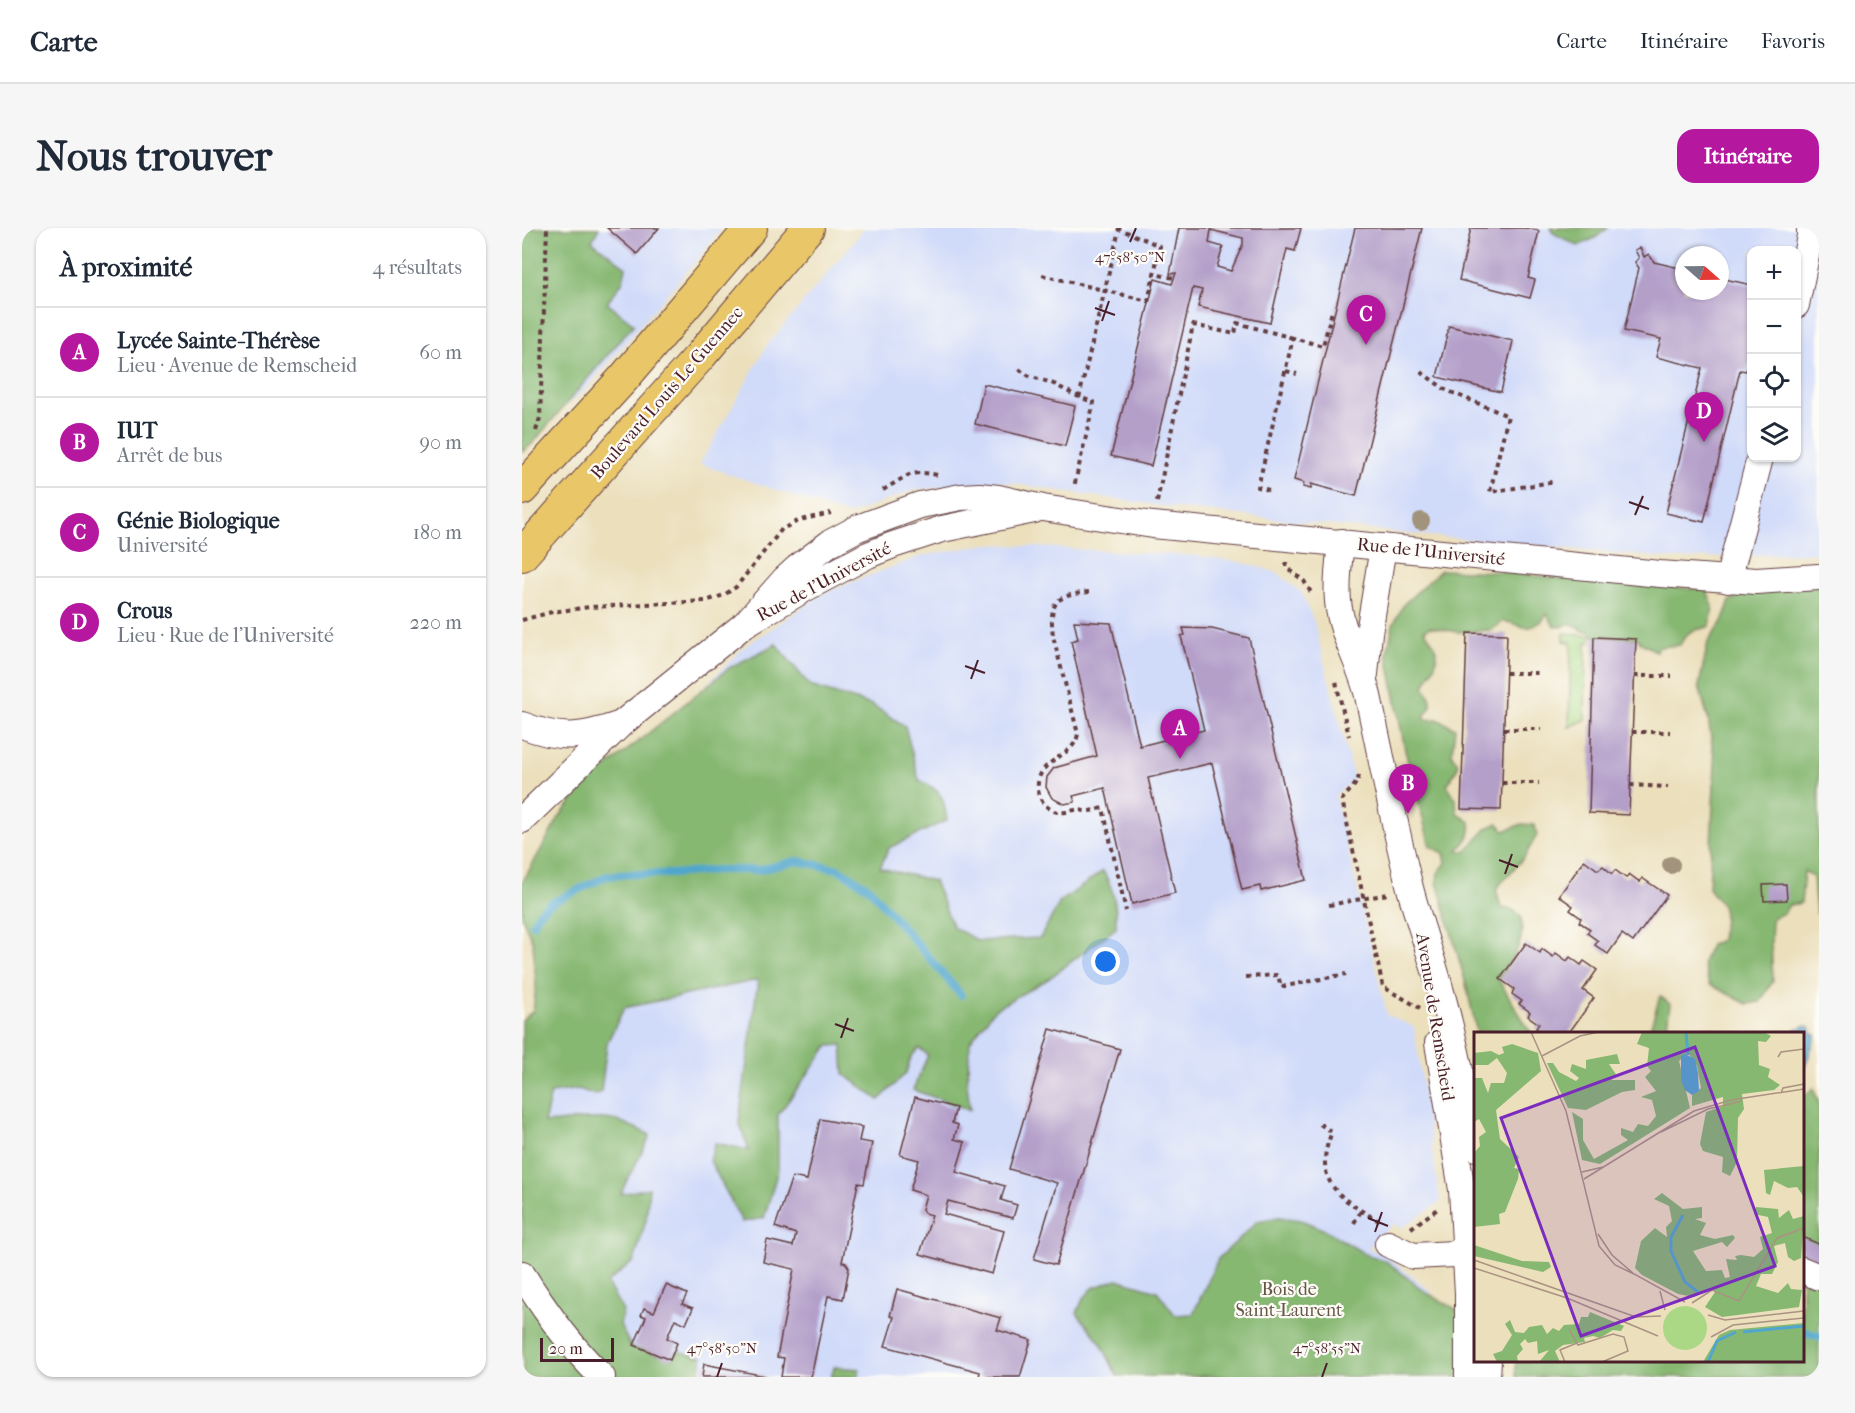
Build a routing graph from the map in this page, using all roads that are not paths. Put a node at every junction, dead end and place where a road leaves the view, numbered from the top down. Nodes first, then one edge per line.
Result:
1 (751, 228) edge
2 (808, 228) edge
3 (1809, 228) edge
4 (1798, 300) edge
5 (1759, 462) edge
6 (522, 489) edge
7 (1341, 542) junction
8 (1383, 547) junction
9 (522, 555) edge
10 (1819, 577) edge
11 (1728, 579) junction
12 (1365, 679) junction
13 (621, 724) junction
14 (522, 725) edge
15 (522, 820) edge
16 (1421, 924) junction
17 (1474, 1138) edge
18 (1391, 1234) road end
19 (1471, 1253) edge
20 (1804, 1270) edge
21 (522, 1274) edge
22 (1819, 1277) edge
23 (1488, 1362) edge
24 (602, 1377) edge
25 (1468, 1377) edge
26 (1487, 1377) edge

1 - 6 main road
2 - 9 main road, Boulevard Louis Le Guennec
3 - 4 street
5 - 11 street
7 - 8 street, Rue de l'Université
7 - 12 street, Avenue de Remscheid
7 - 13 street, Rue de l'Université
8 - 11 street, Rue de l'Université
8 - 12 street, Avenue de Remscheid
10 - 11 street, Rue de l'Université
12 - 16 street, Avenue de Remscheid
13 - 14 street, Rue de l'Université
13 - 15 street, Rue de l'Université
16 - 17 street, Avenue de Remscheid
16 - 19 street, Avenue de Remscheid
18 - 19 street
19 - 25 street, Avenue de Remscheid
20 - 22 street
21 - 24 street
23 - 26 street

